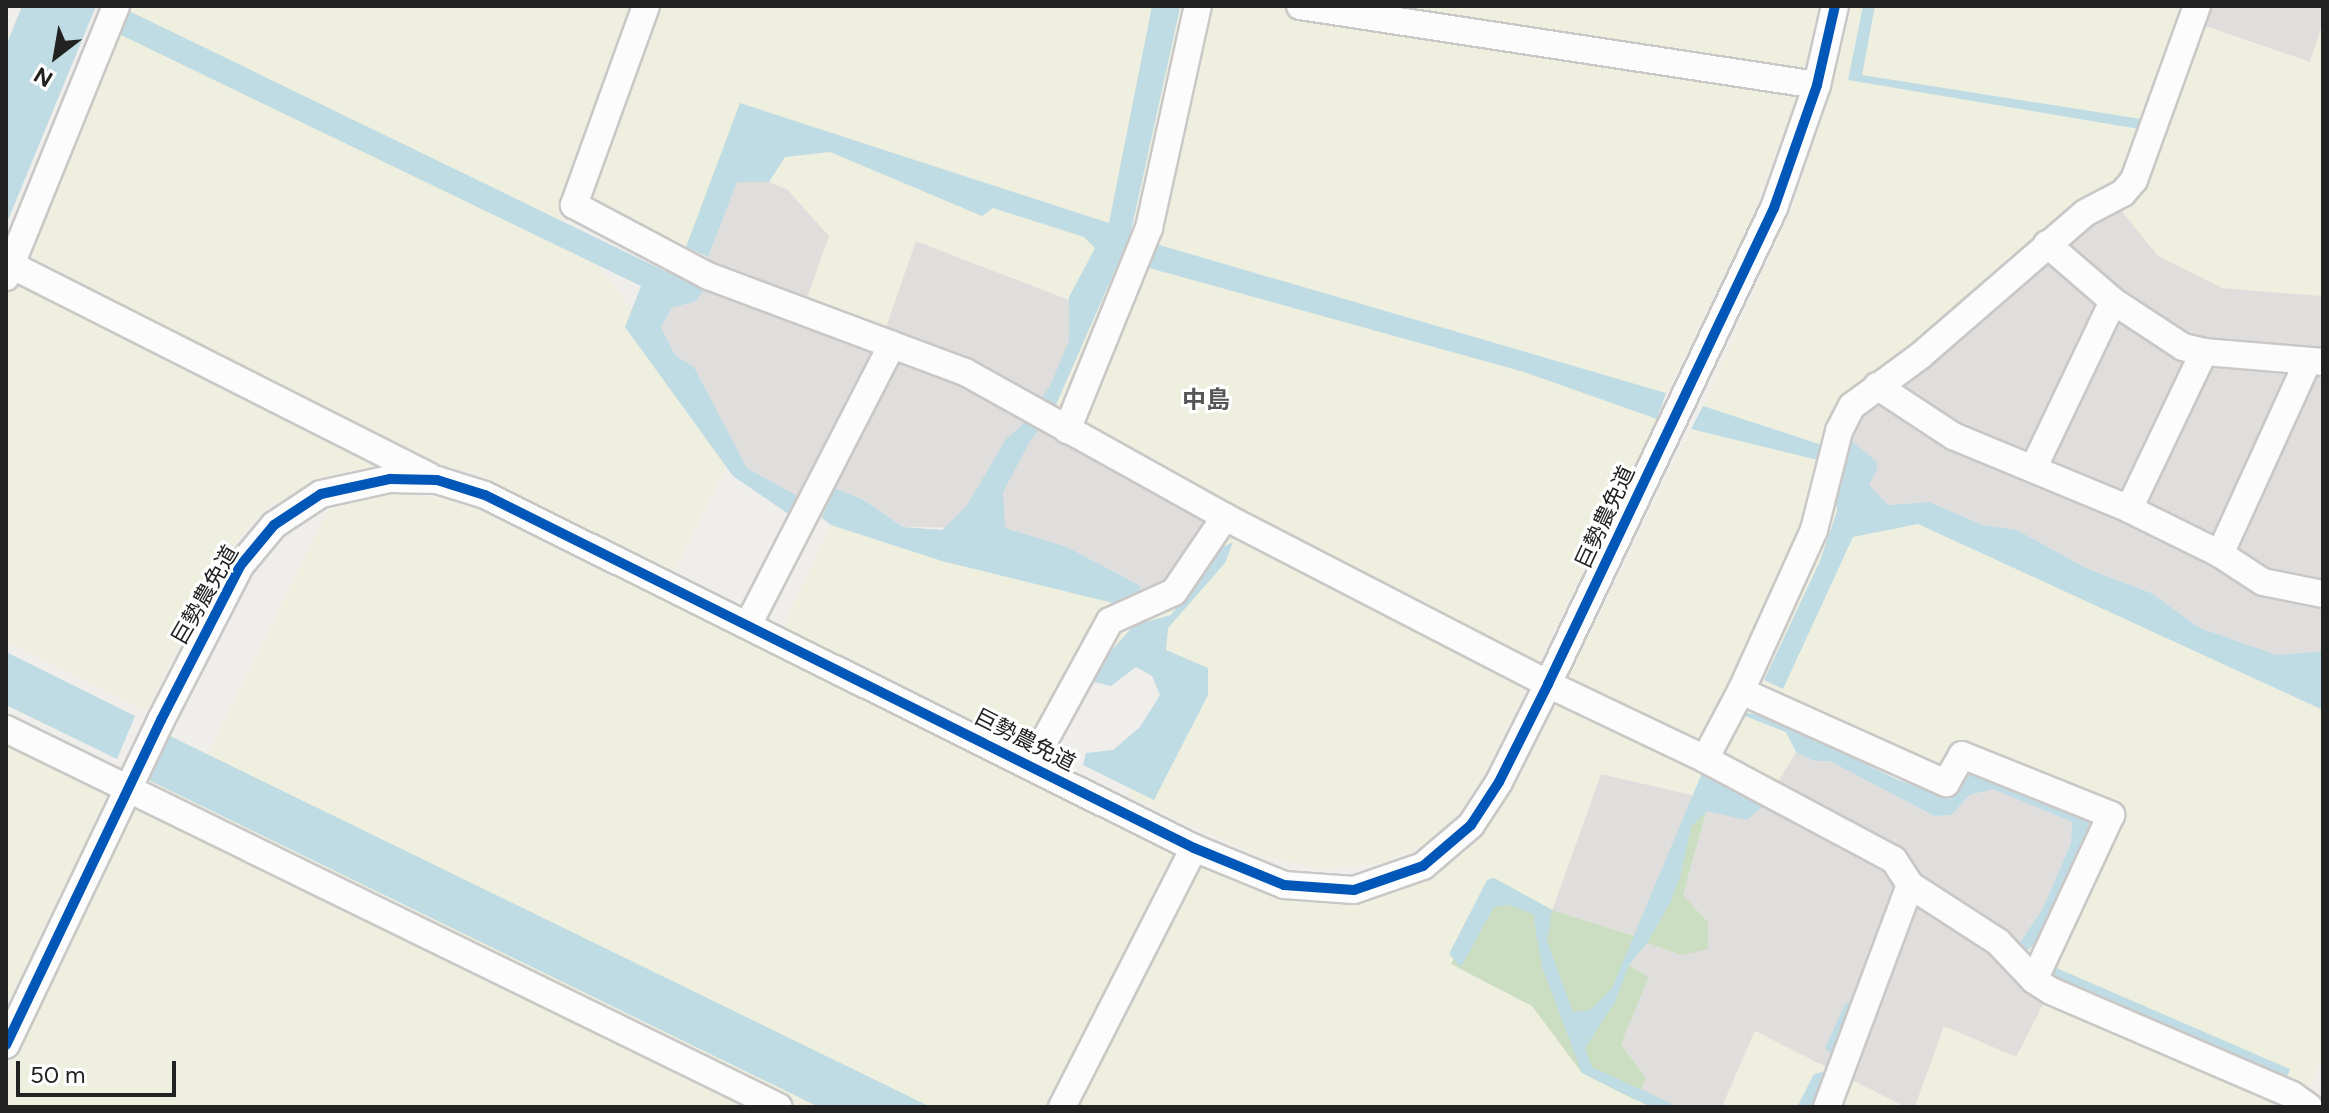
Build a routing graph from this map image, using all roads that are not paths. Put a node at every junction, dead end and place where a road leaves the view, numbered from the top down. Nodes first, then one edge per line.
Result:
1 (116, 6) edge
2 (646, 6) edge
3 (1198, 6) edge
4 (1300, 6) edge
5 (1835, 6) edge
6 (2197, 6) edge
7 (1817, 85) junction
8 (2047, 244) junction
9 (9, 271) edge
10 (2113, 301) junction
11 (892, 345) junction
12 (2204, 352) junction
13 (2315, 361) edge
14 (1877, 386) junction
15 (1060, 426) junction
16 (2033, 469) junction
17 (437, 480) junction
18 (2129, 509) junction
19 (1225, 517) junction
20 (2220, 554) junction
21 (2321, 588) edge
22 (748, 625) junction
23 (1548, 684) junction
24 (1741, 691) junction
25 (6, 729) edge
26 (1705, 759) junction
27 (1031, 765) junction
28 (128, 789) junction
29 (1194, 848) junction
30 (1910, 885) junction
31 (2034, 980) junction
32 (6, 1045) edge
33 (779, 1107) edge
34 (1062, 1107) edge
35 (1827, 1107) edge
36 (2309, 1107) edge

1 - 9 street
2 - 11 street
3 - 15 street
4 - 7 street
5 - 7 street, 巨勢農免道
6 - 8 street
7 - 23 street, 巨勢農免道
8 - 10 street
8 - 14 street
9 - 17 street
10 - 12 street
10 - 16 street
11 - 15 street
11 - 22 street
12 - 13 street
12 - 18 street
13 - 20 street
14 - 16 street
14 - 24 street
15 - 19 street
16 - 18 street
17 - 22 street, 巨勢農免道
17 - 28 street, 巨勢農免道
18 - 20 street
19 - 23 street
19 - 27 street
20 - 21 street
22 - 27 street, 巨勢農免道
23 - 26 street
23 - 29 street, 巨勢農免道
24 - 26 street
24 - 31 street
25 - 28 street
26 - 30 street
27 - 29 street, 巨勢農免道
28 - 32 street, 巨勢農免道
28 - 33 street
29 - 34 street
30 - 31 street
30 - 35 street
31 - 36 street

